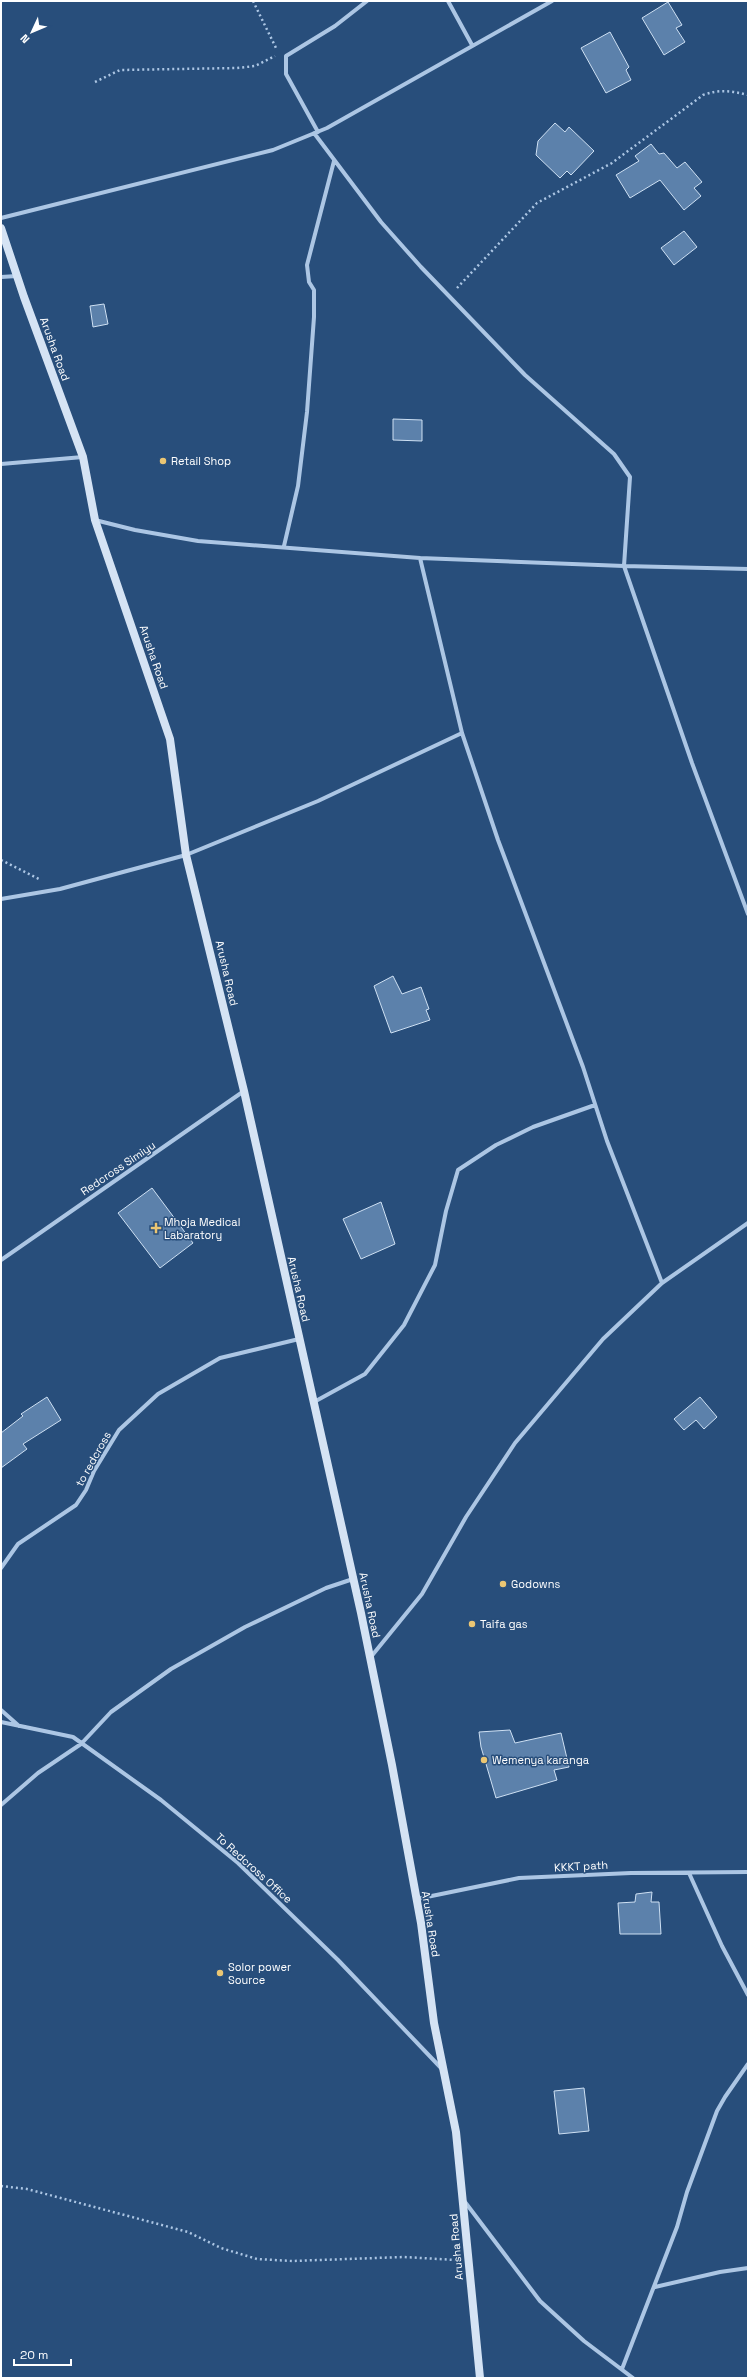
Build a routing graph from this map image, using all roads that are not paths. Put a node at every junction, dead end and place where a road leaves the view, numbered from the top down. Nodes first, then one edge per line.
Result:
1 (367, 1) edge
2 (448, 1) edge
3 (552, 1) edge
4 (472, 45) junction
5 (316, 133) junction
6 (334, 161) junction
7 (1, 218) edge
8 (1, 228) edge
9 (17, 276) junction
10 (1, 277) edge
11 (83, 457) junction
12 (1, 464) edge
13 (95, 520) junction
14 (284, 546) junction
15 (420, 558) junction
16 (624, 566) junction
17 (748, 569) edge
18 (462, 733) junction
19 (186, 855) junction
20 (1, 899) edge
21 (748, 914) edge
22 (244, 1091) junction
23 (595, 1105) junction
24 (748, 1223) edge
25 (1, 1260) edge
26 (662, 1283) junction
27 (300, 1339) junction
28 (314, 1402) junction
29 (1, 1568) edge
30 (353, 1579) junction
31 (370, 1659) junction
32 (1, 1710) edge
33 (1, 1722) edge
34 (19, 1726) junction
35 (81, 1744) junction
36 (1, 1805) edge
37 (689, 1872) junction
38 (748, 1872) edge
39 (417, 1899) junction
40 (748, 1995) edge
41 (748, 2064) edge
42 (444, 2071) junction
43 (462, 2199) junction
44 (748, 2268) edge
45 (655, 2287) junction
46 (622, 2369) junction
47 (631, 2377) edge
48 (480, 2378) edge

1 - 5 street
2 - 4 street
3 - 4 street
4 - 5 street
5 - 6 street
5 - 7 street
6 - 14 street
6 - 16 street
8 - 9 main road, Arusha Road
9 - 10 street
9 - 11 main road, Arusha Road
11 - 12 street
11 - 13 main road, Arusha Road
13 - 14 street
13 - 19 main road, Arusha Road
14 - 15 street
15 - 16 street
15 - 18 street
16 - 17 street
16 - 21 street
18 - 19 street
18 - 23 street
19 - 20 street
19 - 22 main road, Arusha Road
22 - 25 street, Redcross Simiyu
22 - 27 main road, Arusha Road
23 - 26 street
23 - 28 street
24 - 26 street
26 - 31 street
27 - 28 main road, Arusha Road
27 - 29 street, to redcross
28 - 30 main road, Arusha Road
30 - 31 main road, Arusha Road
30 - 35 street
31 - 39 main road, Arusha Road
32 - 34 street
33 - 34 street, To Redcross Office
34 - 35 street, To Redcross Office
35 - 36 street
35 - 42 street, To Redcross Office
37 - 38 street, KKKT path
37 - 39 street, KKKT path
37 - 40 street
39 - 42 main road, Arusha Road
41 - 45 street
42 - 43 main road, Arusha Road
43 - 46 street
43 - 48 main road, Arusha Road
44 - 45 street
45 - 46 street
46 - 47 street

